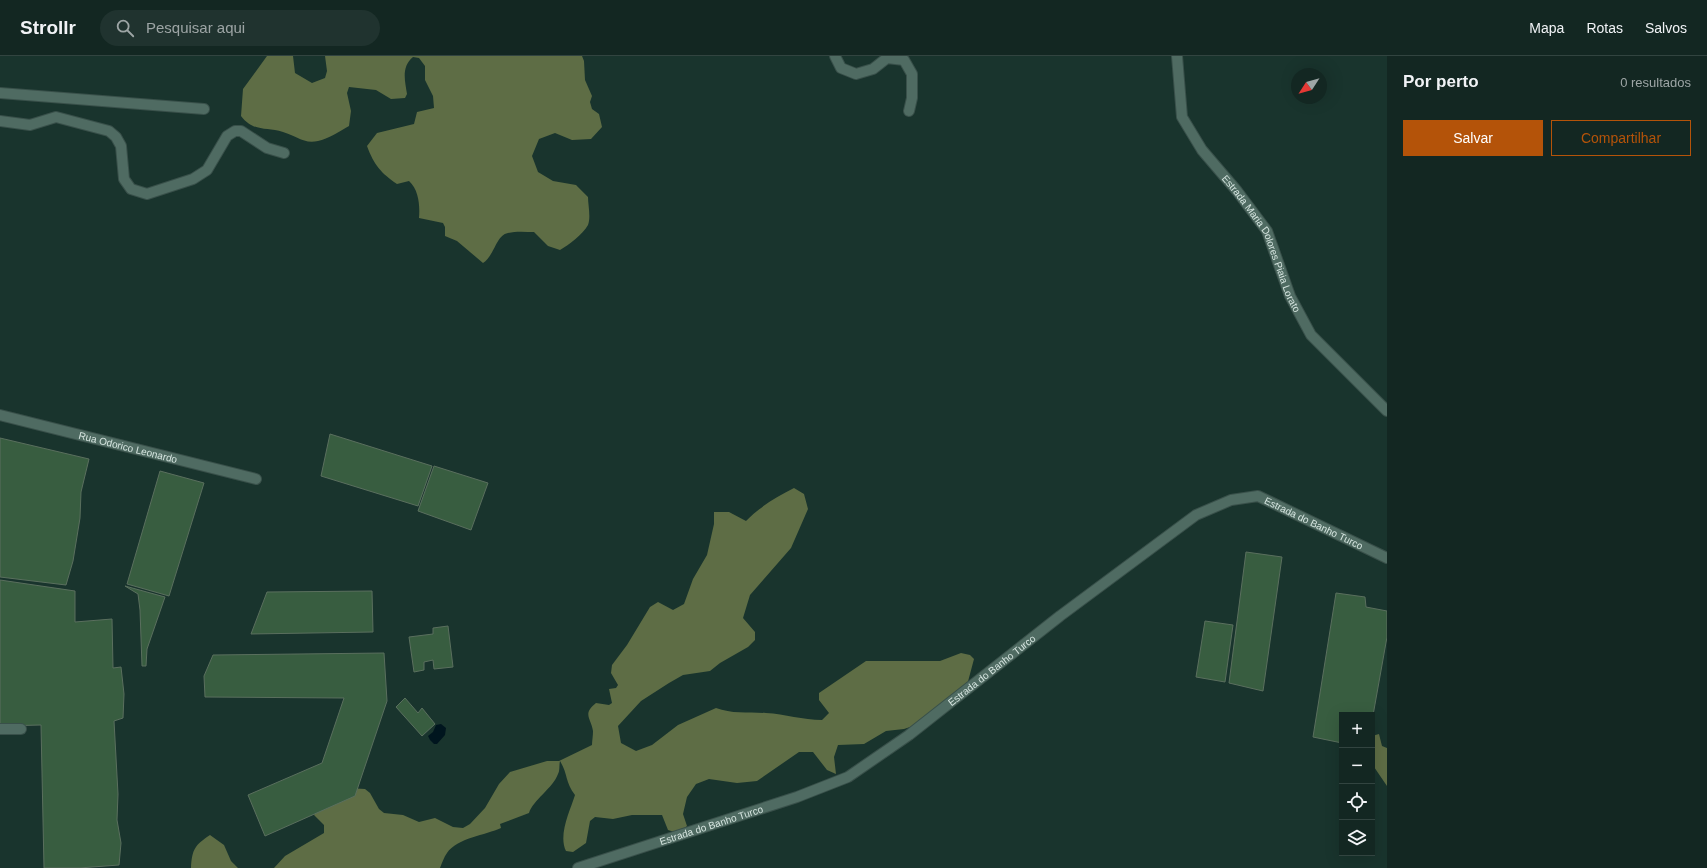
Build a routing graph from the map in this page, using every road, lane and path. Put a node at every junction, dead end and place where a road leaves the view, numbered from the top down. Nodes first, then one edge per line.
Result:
1 (835, 56) edge
2 (1177, 56) edge
3 (0, 93) edge
4 (204, 109) dead end
5 (909, 111) dead end
6 (0, 121) edge
7 (284, 153) dead end
8 (1387, 411) edge
9 (0, 415) edge
10 (256, 479) dead end
11 (1387, 558) edge
12 (0, 729) edge
13 (21, 729) dead end
14 (578, 868) edge

1 - 5 street
2 - 8 street, Estrada Maria Dolores Piaia Lorato
3 - 4 street
6 - 7 street
9 - 10 street, Rua Odorico Leonardo
11 - 14 street, Estrada do Banho Turco
12 - 13 street

